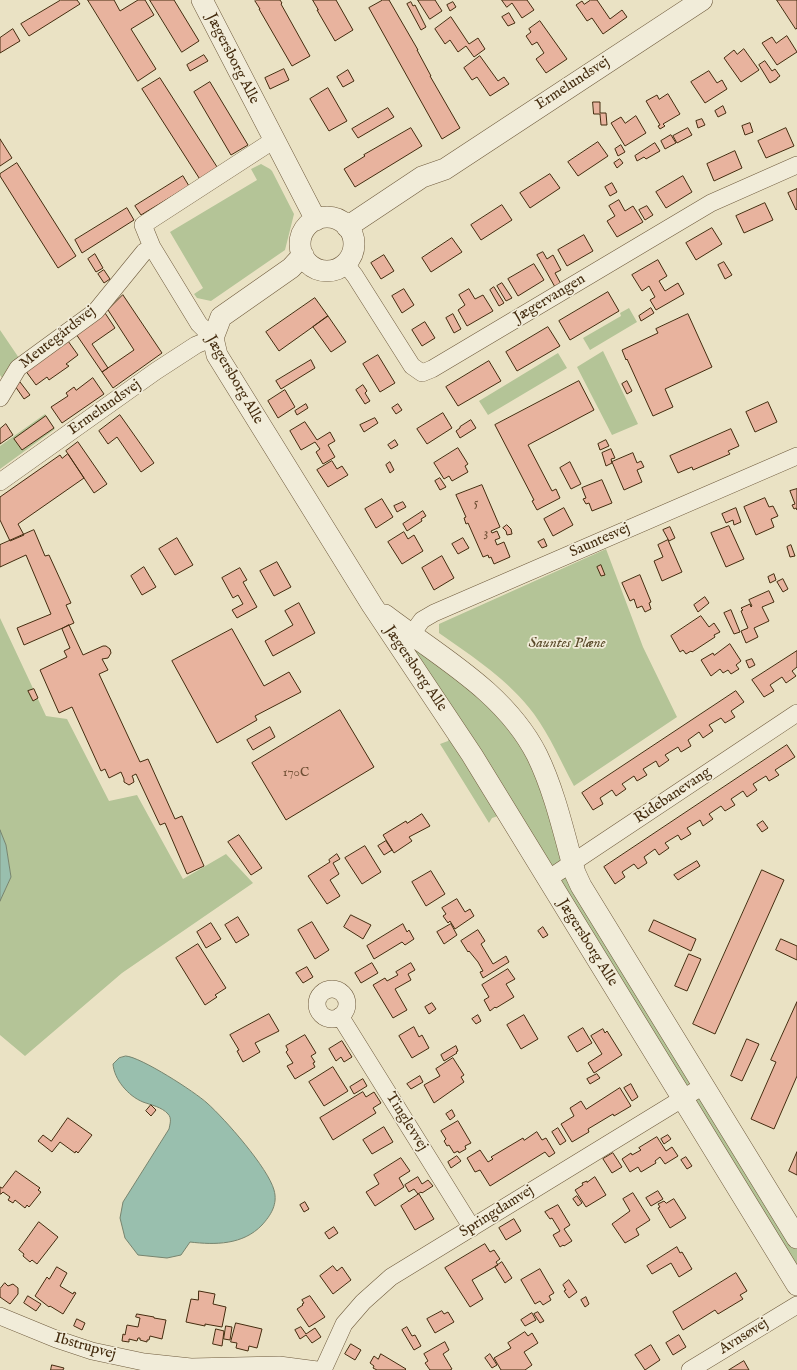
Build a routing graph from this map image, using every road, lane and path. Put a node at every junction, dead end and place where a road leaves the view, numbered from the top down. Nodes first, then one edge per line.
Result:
1 (202, 0) edge
2 (688, 4) edge
3 (274, 140) junction
4 (797, 165) edge
5 (316, 220) junction
6 (350, 232) junction
7 (152, 246) junction
8 (310, 262) junction
9 (345, 263) junction
10 (213, 338) junction
11 (0, 398) edge
12 (797, 456) edge
13 (0, 482) edge
14 (404, 638) junction
15 (797, 713) edge
16 (572, 863) junction
17 (548, 879) junction
18 (340, 1016) dead end
19 (703, 1086) junction
20 (683, 1098) junction
21 (472, 1228) junction
22 (797, 1238) edge
23 (797, 1285) edge
24 (797, 1305) edge
25 (1, 1317) edge
26 (317, 1370) edge
27 (323, 1370) edge
28 (690, 1370) edge

1 - 3 street, Jægersborg Alle
2 - 6 street, Ermelundsvej
3 - 5 street, Jægersborg Alle
3 - 7 street, Jægersborg Alle
4 - 9 street, Jægervangen
5 - 6 street
5 - 8 street
6 - 9 street
7 - 10 street, Jægersborg Alle
7 - 11 street, Meutegårdsvej
8 - 9 street
8 - 10 street, Ermelundsvej
10 - 13 street, Ermelundsvej
10 - 14 street, Jægersborg Alle
12 - 14 street, Sauntesvej
14 - 16 street, Jægersborg Alle
14 - 17 street, Jægersborg Alle
15 - 16 street, Ridebanevang
16 - 17 street, Ridebanevang
16 - 19 street, Jægersborg Alle
17 - 20 street, Jægersborg Alle
18 - 21 street, Tinglevvej
19 - 20 street, Springdamvej
19 - 22 street, Jægersborg Alle
20 - 21 street, Springdamvej
20 - 23 street, Jægersborg Alle
21 - 27 street, Springdamvej
24 - 28 street, Avnsøvej
25 - 26 street, Ibstrupvej

